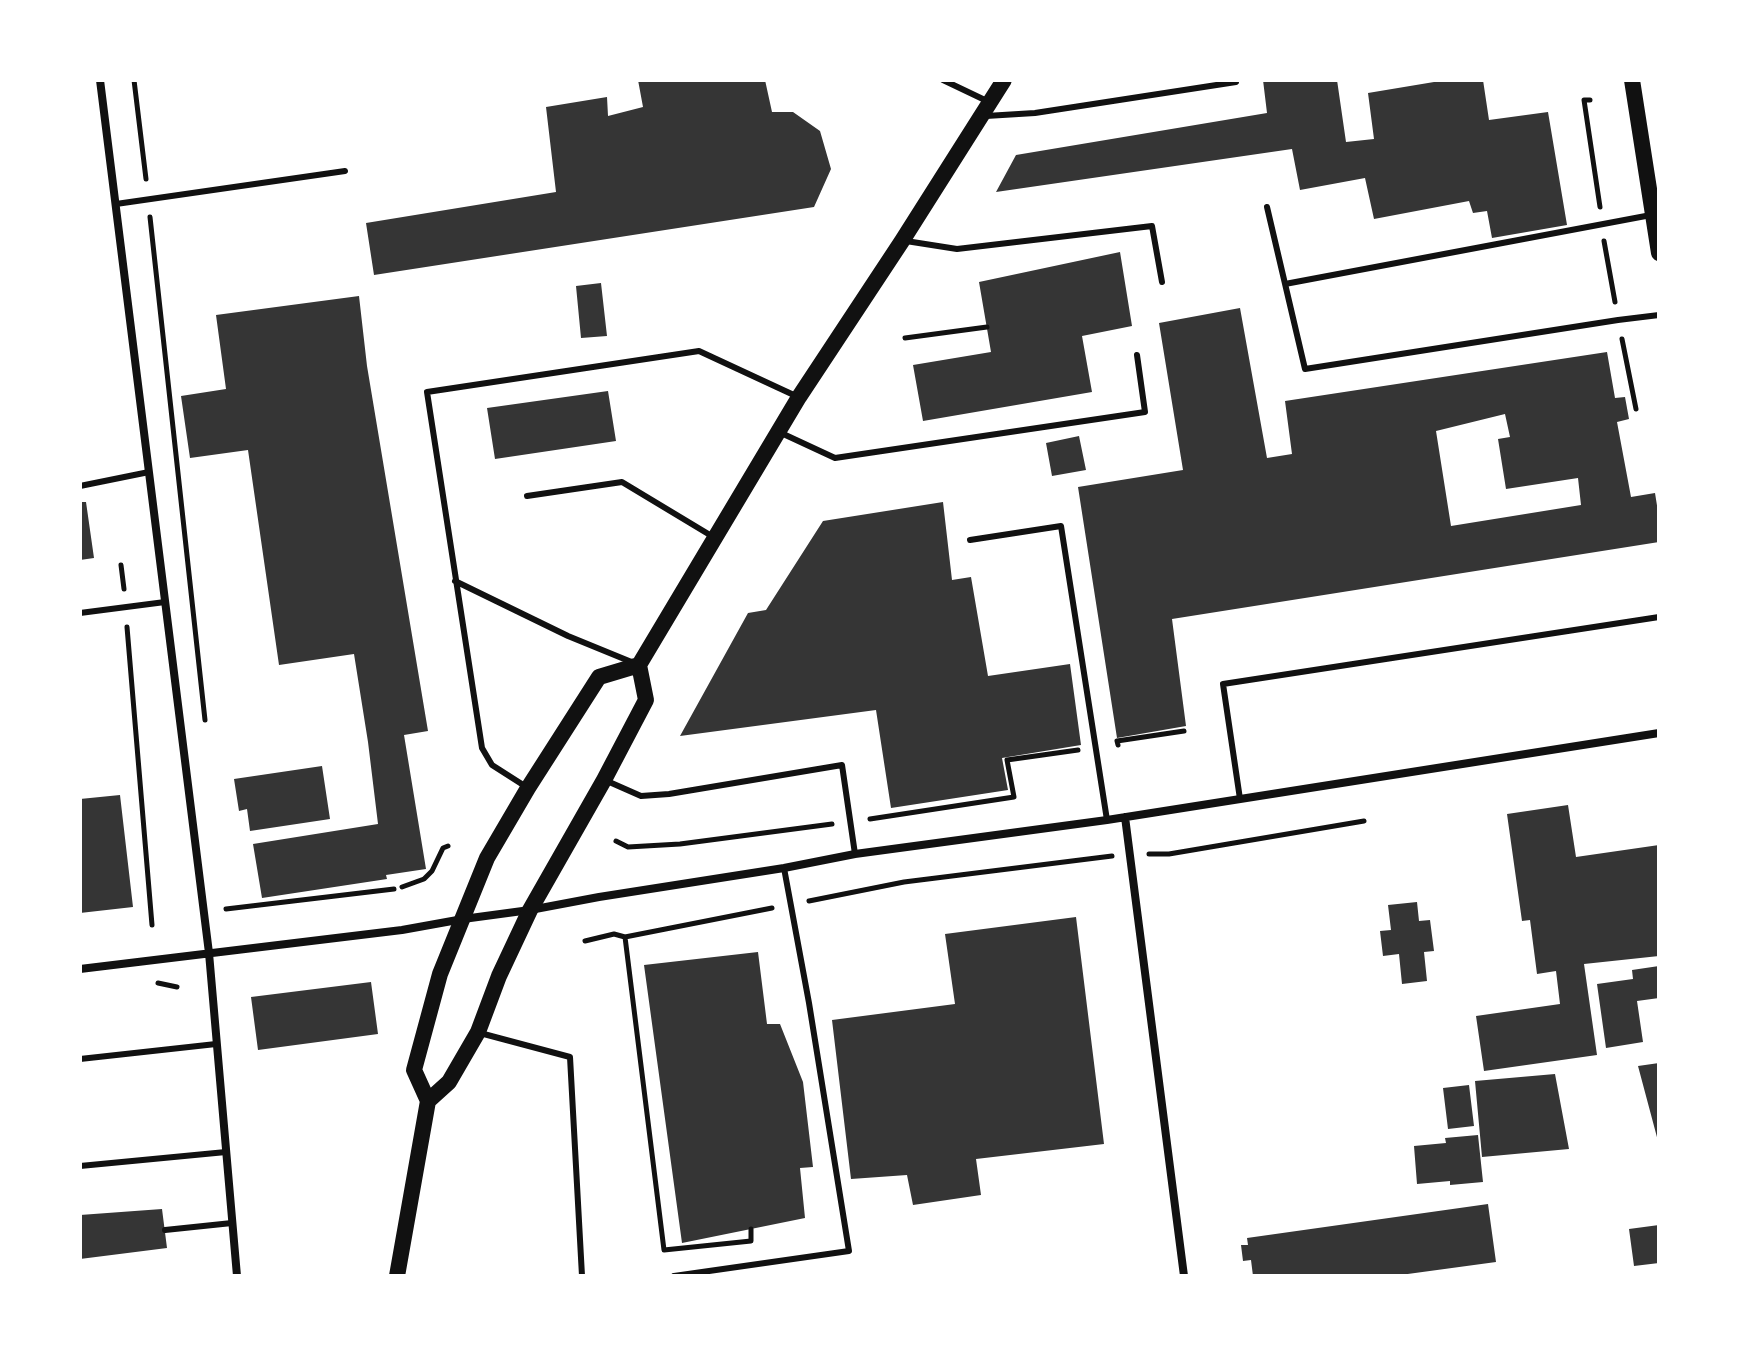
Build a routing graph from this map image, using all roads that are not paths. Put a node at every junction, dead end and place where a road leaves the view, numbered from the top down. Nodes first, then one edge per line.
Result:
1 (100, 80) edge
2 (943, 80) edge
3 (1004, 80) edge
4 (1632, 80) edge
5 (1236, 82) dead end
6 (986, 109) junction
7 (345, 171) dead end
8 (116, 204) junction
9 (1267, 207) dead end
10 (1653, 215) junction
11 (902, 241) junction
12 (1659, 253) edge
13 (1162, 282) dead end
14 (1285, 284) junction
15 (1659, 315) edge
16 (1137, 355) dead end
17 (799, 397) junction
18 (779, 432) junction
19 (149, 472) junction
20 (80, 486) edge
21 (527, 496) dead end
22 (715, 538) junction
23 (970, 540) dead end
24 (455, 581) junction
25 (165, 602) junction
26 (80, 613) edge
27 (1659, 617) edge
28 (639, 665) junction
29 (1659, 733) edge
30 (604, 780) junction
31 (528, 788) junction
32 (1240, 799) junction
33 (1125, 817) junction
34 (1107, 820) junction
35 (855, 854) junction
36 (784, 868) junction
37 (530, 910) junction
38 (463, 919) junction
39 (209, 953) junction
40 (80, 969) edge
41 (478, 1032) junction
42 (216, 1044) junction
43 (80, 1059) edge
44 (428, 1101) junction
45 (226, 1152) junction
46 (80, 1166) edge
47 (232, 1223) junction
48 (165, 1230) dead end
49 (237, 1276) edge
50 (397, 1276) edge
51 (582, 1276) edge
52 (674, 1276) edge
53 (1184, 1276) edge

1 - 8 street
2 - 6 lane
3 - 6 main road
4 - 10 main road
5 - 6 lane
6 - 11 main road
7 - 8 lane
8 - 19 street
9 - 14 lane
10 - 12 main road
10 - 14 lane
11 - 13 lane
11 - 17 main road
14 - 15 lane
16 - 18 lane
17 - 18 main road
17 - 24 lane
18 - 22 main road
19 - 20 lane
19 - 25 street
21 - 22 lane
22 - 28 main road
23 - 34 lane
24 - 28 lane
24 - 31 lane
25 - 26 lane
25 - 39 street
27 - 32 lane
28 - 30 main road
28 - 31 main road
29 - 32 street
30 - 35 lane
30 - 37 main road
31 - 38 main road
32 - 33 street
33 - 34 street
33 - 53 street
34 - 35 street
35 - 36 street
36 - 37 street
36 - 52 lane
37 - 38 street
37 - 41 main road
38 - 39 street
38 - 44 main road
39 - 40 street
39 - 42 street
41 - 44 main road
41 - 51 lane
42 - 43 lane
42 - 45 street
44 - 50 main road
45 - 46 lane
45 - 47 street
47 - 48 lane
47 - 49 street

